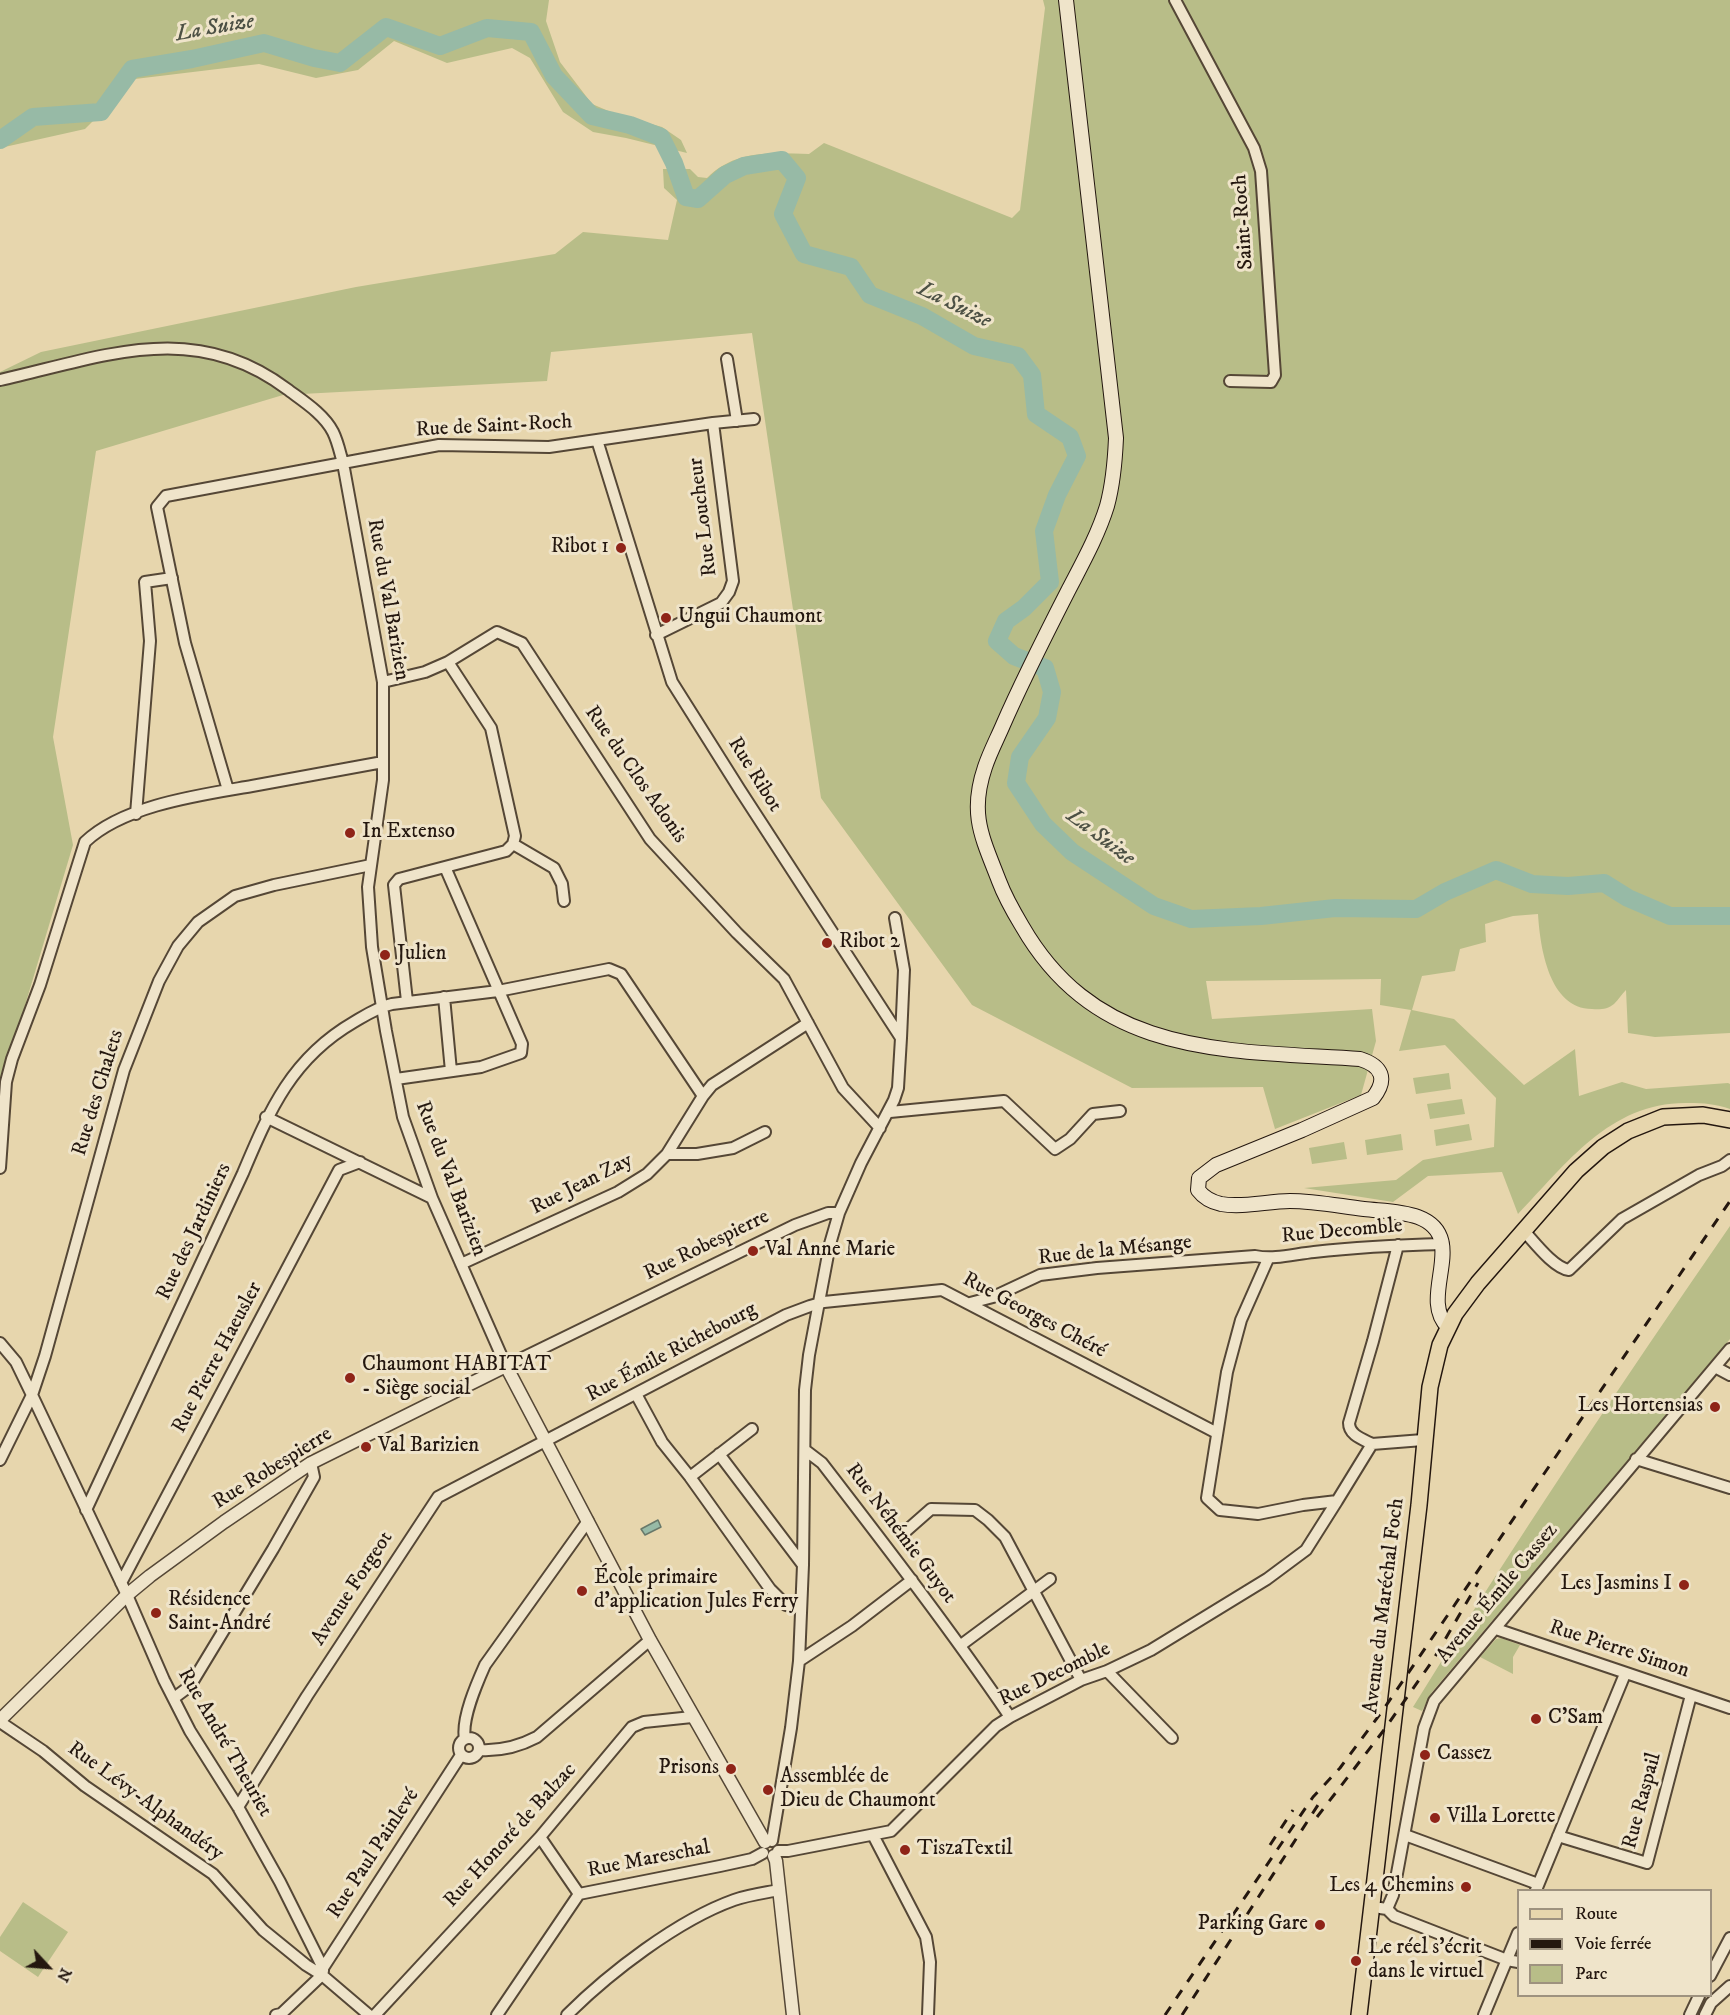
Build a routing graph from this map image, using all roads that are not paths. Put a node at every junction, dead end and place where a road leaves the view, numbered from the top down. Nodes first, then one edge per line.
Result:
1 (1066, 0) edge
2 (1175, 0) edge
3 (727, 359) dead end
4 (0, 380) edge
5 (1230, 381) dead end
6 (754, 419) dead end
7 (737, 421) junction
8 (712, 423) junction
9 (597, 440) junction
10 (344, 462) junction
11 (172, 578) junction
12 (656, 635) junction
13 (448, 662) junction
14 (383, 682) junction
15 (383, 762) junction
16 (228, 790) junction
17 (136, 814) junction
18 (513, 844) junction
19 (371, 865) junction
20 (445, 867) junction
21 (564, 901) dead end
22 (895, 918) dead end
23 (498, 991) junction
24 (444, 997) junction
25 (407, 1001) junction
26 (382, 1006) junction
27 (808, 1023) junction
28 (900, 1038) junction
29 (451, 1071) junction
30 (396, 1079) junction
31 (703, 1096) junction
32 (1120, 1111) dead end
33 (890, 1112) junction
34 (267, 1118) junction
35 (1730, 1120) edge
36 (880, 1128) junction
37 (765, 1132) dead end
38 (667, 1154) junction
39 (1730, 1160) edge
40 (360, 1162) junction
41 (0, 1168) edge
42 (432, 1198) junction
43 (839, 1213) junction
44 (1524, 1231) junction
45 (1443, 1244) junction
46 (1398, 1245) junction
47 (1268, 1259) junction
48 (461, 1264) junction
49 (819, 1303) junction
50 (970, 1303) junction
51 (1448, 1327) junction
52 (0, 1343) edge
53 (1730, 1349) edge
54 (506, 1366) junction
55 (1715, 1367) junction
56 (1730, 1375) edge
57 (636, 1394) junction
58 (32, 1395) junction
59 (752, 1429) dead end
60 (1217, 1433) junction
61 (546, 1440) junction
62 (1424, 1440) junction
63 (1372, 1444) junction
64 (805, 1450) junction
65 (719, 1454) junction
66 (1636, 1459) junction
67 (0, 1460) edge
68 (311, 1463) junction
69 (690, 1477) junction
70 (1730, 1488) edge
71 (1337, 1501) junction
72 (86, 1510) junction
73 (588, 1521) junction
74 (906, 1531) dead end
75 (803, 1565) junction
76 (1050, 1579) dead end
77 (912, 1580) junction
78 (121, 1582) junction
79 (1034, 1591) junction
80 (127, 1595) junction
81 (801, 1610) junction
82 (1496, 1629) junction
83 (650, 1640) junction
84 (961, 1645) junction
85 (799, 1661) junction
86 (1107, 1671) junction
87 (1625, 1674) junction
88 (1081, 1680) junction
89 (1691, 1695) junction
90 (174, 1698) junction
91 (1730, 1708) edge
92 (692, 1717) junction
93 (1010, 1717) junction
94 (0, 1721) edge
95 (1172, 1738) dead end
96 (465, 1739) junction
97 (480, 1750) junction
98 (461, 1755) junction
99 (238, 1807) junction
100 (873, 1835) junction
101 (1405, 1835) junction
102 (1558, 1836) junction
103 (540, 1837) junction
104 (770, 1848) junction
105 (1537, 1887) edge
106 (779, 1890) junction
107 (579, 1894) junction
108 (1379, 1908) junction
109 (1730, 1938) edge
110 (1517, 1939) edge
111 (1513, 1961) edge
112 (323, 1971) junction
113 (1712, 1972) edge
114 (1727, 1988) edge
115 (1712, 1989) edge
116 (1698, 1997) edge
117 (1709, 1999) edge
118 (928, 2014) edge
119 (276, 2015) edge
120 (369, 2015) edge
121 (375, 2015) edge
122 (497, 2015) edge
123 (567, 2015) edge
124 (793, 2015) edge
125 (1359, 2015) edge
126 (1484, 2015) edge
127 (1690, 2015) edge
128 (1705, 2015) edge

1 - 45 main road
2 - 5 street, Saint-Roch
3 - 7 street
4 - 10 street, Rue du Val Barizien
6 - 7 street, Rue de Saint-Roch
7 - 8 street, Rue de Saint-Roch
8 - 9 street, Rue de Saint-Roch
8 - 12 street, Rue Loucheur
9 - 10 street, Rue de Saint-Roch
9 - 12 street, Rue Ribot
10 - 11 street, Rue de Saint-Roch
10 - 14 street, Rue du Val Barizien
11 - 16 street
11 - 17 street
12 - 28 street, Rue Ribot
13 - 14 street, Rue du Clos Adonis
13 - 18 street
13 - 27 street, Rue du Clos Adonis
14 - 15 street, Rue du Val Barizien
15 - 16 street
15 - 19 street, Rue du Val Barizien
16 - 17 street
17 - 41 street
18 - 20 street
18 - 21 street
19 - 26 street, Rue du Val Barizien
19 - 58 street, Rue des Chalets
20 - 23 street
20 - 25 street
22 - 28 street
23 - 24 street, Rue des Jardiniers
23 - 29 street
23 - 31 street, Rue des Jardiniers
24 - 25 street, Rue des Jardiniers
24 - 29 street
25 - 26 street, Rue des Jardiniers
26 - 30 street, Rue du Val Barizien
26 - 34 street, Rue des Jardiniers
27 - 31 street, Rue Jean Zay
27 - 36 street, Rue du Clos Adonis
28 - 33 street
29 - 30 street
30 - 42 street, Rue du Val Barizien
31 - 38 street, Rue Jean Zay
32 - 33 street
33 - 36 street
34 - 40 street
34 - 72 street, Rue des Jardiniers
35 - 44 main road, Avenue du Maréchal Foch
36 - 43 street
37 - 38 street
38 - 48 street, Rue Jean Zay
39 - 44 street
40 - 42 street
40 - 78 street, Rue Pierre Haeusler
42 - 48 street, Rue du Val Barizien
43 - 49 street
43 - 54 street, Rue Robespierre
44 - 51 main road, Avenue du Maréchal Foch
45 - 46 street, Rue Decomble
45 - 51 main road
46 - 47 street, Rue Decomble
46 - 63 street
47 - 50 street, Rue de la Mésange
47 - 60 street, Rue Decomble
48 - 54 street, Rue du Val Barizien
49 - 50 street, Rue Georges Chéré
49 - 57 street, Rue Émile Richebourg
49 - 64 street
50 - 60 street, Rue Georges Chéré
51 - 62 main road, Avenue du Maréchal Foch
52 - 58 street, Rue André Theuriet
53 - 55 street, Avenue Émile Cassez
54 - 61 street, Rue du Val Barizien
54 - 68 street, Rue Robespierre
55 - 56 street
55 - 66 street, Avenue Émile Cassez
57 - 61 street, Rue Émile Richebourg
57 - 69 street
58 - 67 street, Rue des Chalets
58 - 72 street, Rue André Theuriet
59 - 65 street
60 - 71 street, Rue Decomble
61 - 73 street, Rue du Val Barizien
61 - 99 street, Avenue Forgeot
62 - 63 street
62 - 108 main road, Avenue du Maréchal Foch
63 - 71 street, Rue Decomble
64 - 75 street
64 - 77 street, Rue Néhémie Guyot
65 - 69 street
65 - 75 street
66 - 70 street
66 - 82 street, Avenue Émile Cassez
68 - 80 street, Rue Robespierre
68 - 90 street
69 - 81 street
71 - 86 street, Rue Decomble
72 - 78 street, Rue André Theuriet
73 - 83 street, Rue du Val Barizien
73 - 96 street
74 - 79 street, Rue Néhémie Guyot
75 - 81 street
76 - 79 street
77 - 84 street, Rue Néhémie Guyot
77 - 85 street
78 - 80 street, Rue André Theuriet
79 - 84 street
79 - 88 street, Rue Néhémie Guyot
80 - 90 street, Rue André Theuriet
80 - 94 street, Rue Robespierre
81 - 85 street
82 - 87 street, Rue Pierre Simon
82 - 101 street, Avenue Émile Cassez
83 - 92 street, Rue du Val Barizien
83 - 97 street
84 - 93 street, Rue Néhémie Guyot
85 - 104 street
86 - 88 street, Rue Decomble
86 - 95 street
87 - 89 street, Rue Pierre Simon
87 - 102 street
88 - 93 street, Rue Decomble
89 - 91 street, Rue Pierre Simon
89 - 102 street, Rue Raspail
90 - 99 street, Rue André Theuriet
92 - 103 street, Rue Honoré de Balzac
92 - 104 street, Rue du Val Barizien
93 - 100 street, Rue Decomble
94 - 112 street, Rue Lévy-Alphandéry
96 - 97 street
96 - 98 street
97 - 98 street
98 - 112 street, Rue Paul Painlevé
99 - 112 street, Rue André Theuriet
100 - 104 street, Rue Decomble
100 - 118 street
101 - 105 street
101 - 108 street, Avenue Émile Cassez
102 - 105 street
103 - 107 street
103 - 121 street, Rue Honoré de Balzac
104 - 106 street, Rue du Val Barizien
104 - 107 street, Rue Mareschal
106 - 123 street
106 - 124 street, Rue du Val Barizien
107 - 122 street, Rue Mareschal
108 - 111 street
108 - 125 main road, Avenue du Maréchal Foch
109 - 113 street
110 - 111 street
111 - 126 street
112 - 119 street, Rue Paul Painlevé
112 - 120 street, Rue Lévy-Alphandéry
114 - 115 street
114 - 117 street
116 - 127 street
117 - 128 street

